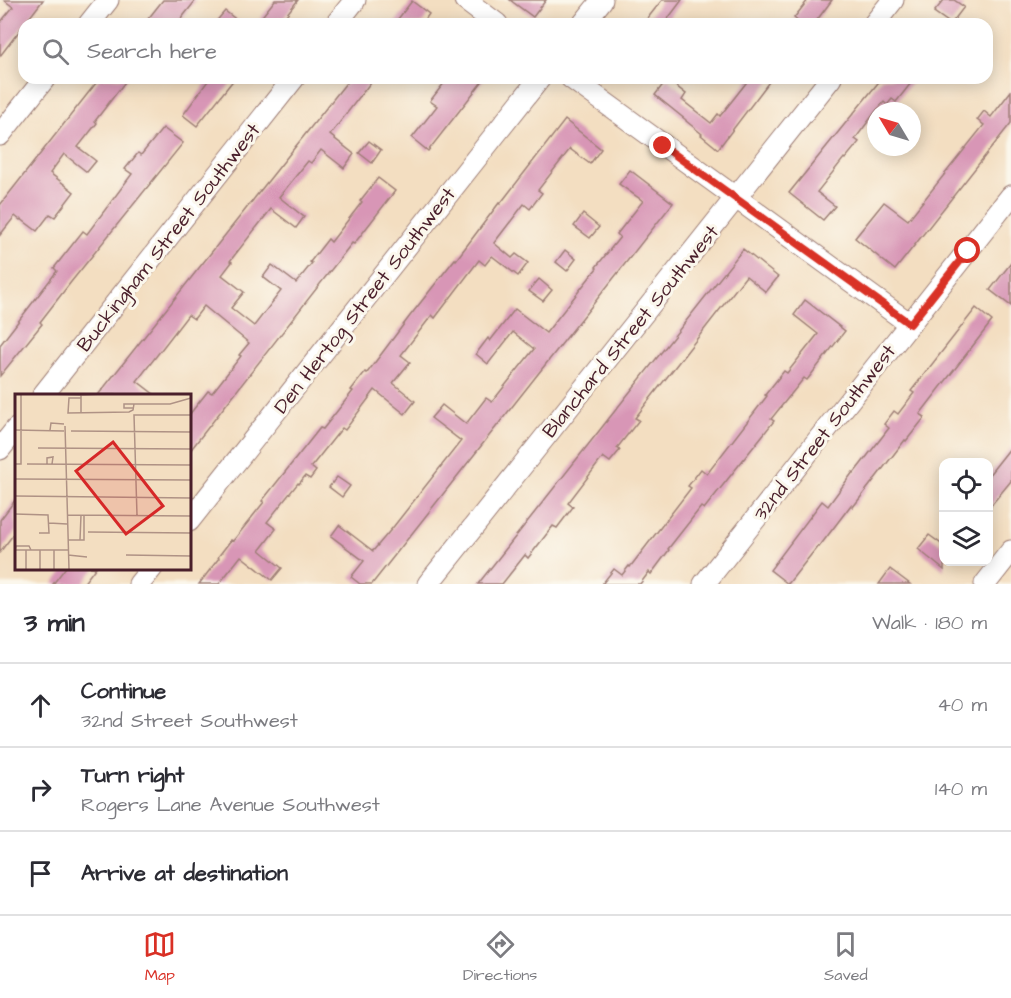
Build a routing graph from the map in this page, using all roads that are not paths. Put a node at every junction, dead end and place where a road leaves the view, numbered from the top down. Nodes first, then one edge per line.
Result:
1 (108, 0) edge
2 (355, 0) edge
3 (465, 0) edge
4 (602, 0) edge
5 (893, 0) edge
6 (93, 18) edge
7 (341, 18) edge
8 (490, 18) edge
9 (588, 18) edge
10 (879, 18) edge
11 (40, 84) edge
12 (289, 84) edge
13 (535, 84) edge
14 (579, 84) edge
15 (826, 84) edge
16 (0, 135) edge
17 (1011, 196) edge
18 (736, 199) junction
19 (910, 324) junction
20 (44, 394) edge
21 (15, 430) edge
22 (0, 449) edge
23 (190, 520) edge
24 (1011, 551) edge
25 (150, 569) edge
26 (139, 584) edge
27 (428, 584) edge
28 (704, 584) edge
29 (985, 584) edge

1 - 6 street
2 - 7 street
3 - 8 street
4 - 9 street
5 - 10 street
11 - 16 street
12 - 20 street, Buckingham Street Southwest
13 - 23 street, Den Hertog Street Southwest
14 - 18 street
15 - 18 street, Blanchard Street Southwest
17 - 19 street, 32nd Street Southwest
18 - 19 street
18 - 27 street, Blanchard Street Southwest
19 - 28 street, 32nd Street Southwest
21 - 22 street
24 - 29 street
25 - 26 street

